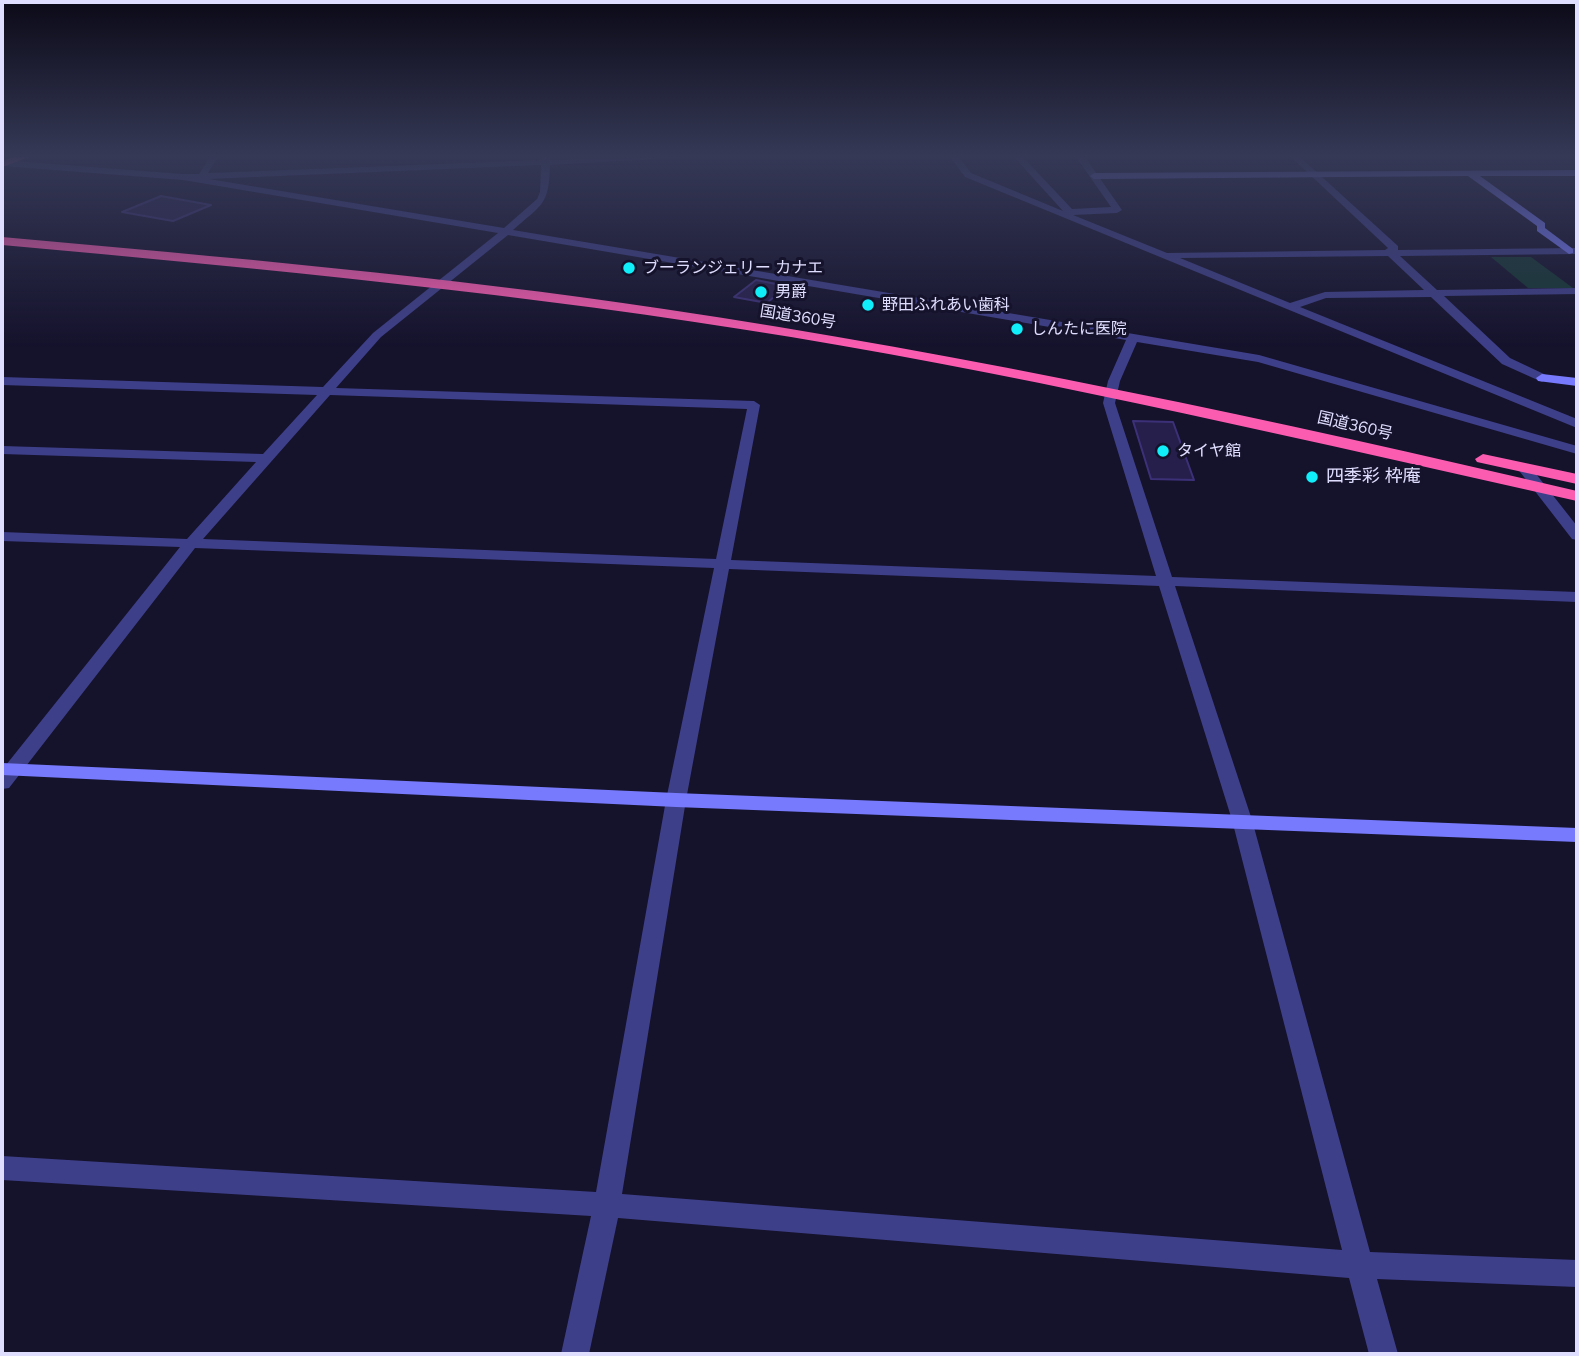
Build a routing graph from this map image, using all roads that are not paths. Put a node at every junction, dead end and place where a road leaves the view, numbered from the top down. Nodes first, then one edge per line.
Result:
1 (431, 220) edge
2 (518, 220) edge
3 (1077, 220) edge
4 (1364, 220) edge
5 (1535, 220) edge
6 (2, 231) edge
7 (504, 233) junction
8 (2, 241) edge
9 (1389, 251) junction
10 (1574, 251) edge
11 (1167, 256) junction
12 (447, 279) junction
13 (1577, 291) edge
14 (1434, 294) junction
15 (1291, 306) junction
16 (1133, 338) junction
17 (2, 381) edge
18 (1577, 382) edge
19 (1113, 387) junction
20 (329, 390) junction
21 (1577, 424) edge
22 (2, 450) edge
23 (1577, 450) edge
24 (267, 458) junction
25 (1524, 468) junction
26 (1577, 479) edge
27 (1539, 486) junction
28 (1577, 496) edge
29 (2, 536) edge
30 (1577, 536) edge
31 (191, 543) junction
32 (721, 563) junction
33 (1167, 580) junction
34 (1577, 597) edge
35 (5, 774) edge
36 (676, 800) junction
37 (1242, 820) junction
38 (1577, 835) edge
39 (2, 1168) edge
40 (607, 1205) junction
41 (1357, 1265) junction
42 (1577, 1274) edge
43 (575, 1354) edge
44 (1383, 1354) edge

1 - 7 street
2 - 7 street
3 - 11 street
4 - 9 street
5 - 10 street
6 - 12 highway, 国道360号
7 - 12 street
7 - 16 street
8 - 12 highway, 国道360号
9 - 10 street
9 - 11 street
9 - 14 street
11 - 15 street
12 - 19 highway, 国道360号
12 - 20 street
13 - 14 street
14 - 15 street
14 - 18 street
15 - 21 street
16 - 19 street
16 - 23 street
17 - 20 street
19 - 25 highway, 国道360号
19 - 27 highway, 国道360号
19 - 33 street
20 - 24 street
20 - 32 street
22 - 24 street
24 - 31 street
25 - 26 highway, 国道360号
25 - 27 street
27 - 28 highway, 国道360号
27 - 30 street
29 - 31 street
31 - 32 street
31 - 35 street
32 - 33 street
32 - 36 street
33 - 34 street
33 - 37 street
35 - 36 street
36 - 37 street
36 - 40 street
37 - 38 street
37 - 41 street
39 - 40 street
40 - 41 street
40 - 43 street
41 - 42 street
41 - 44 street

